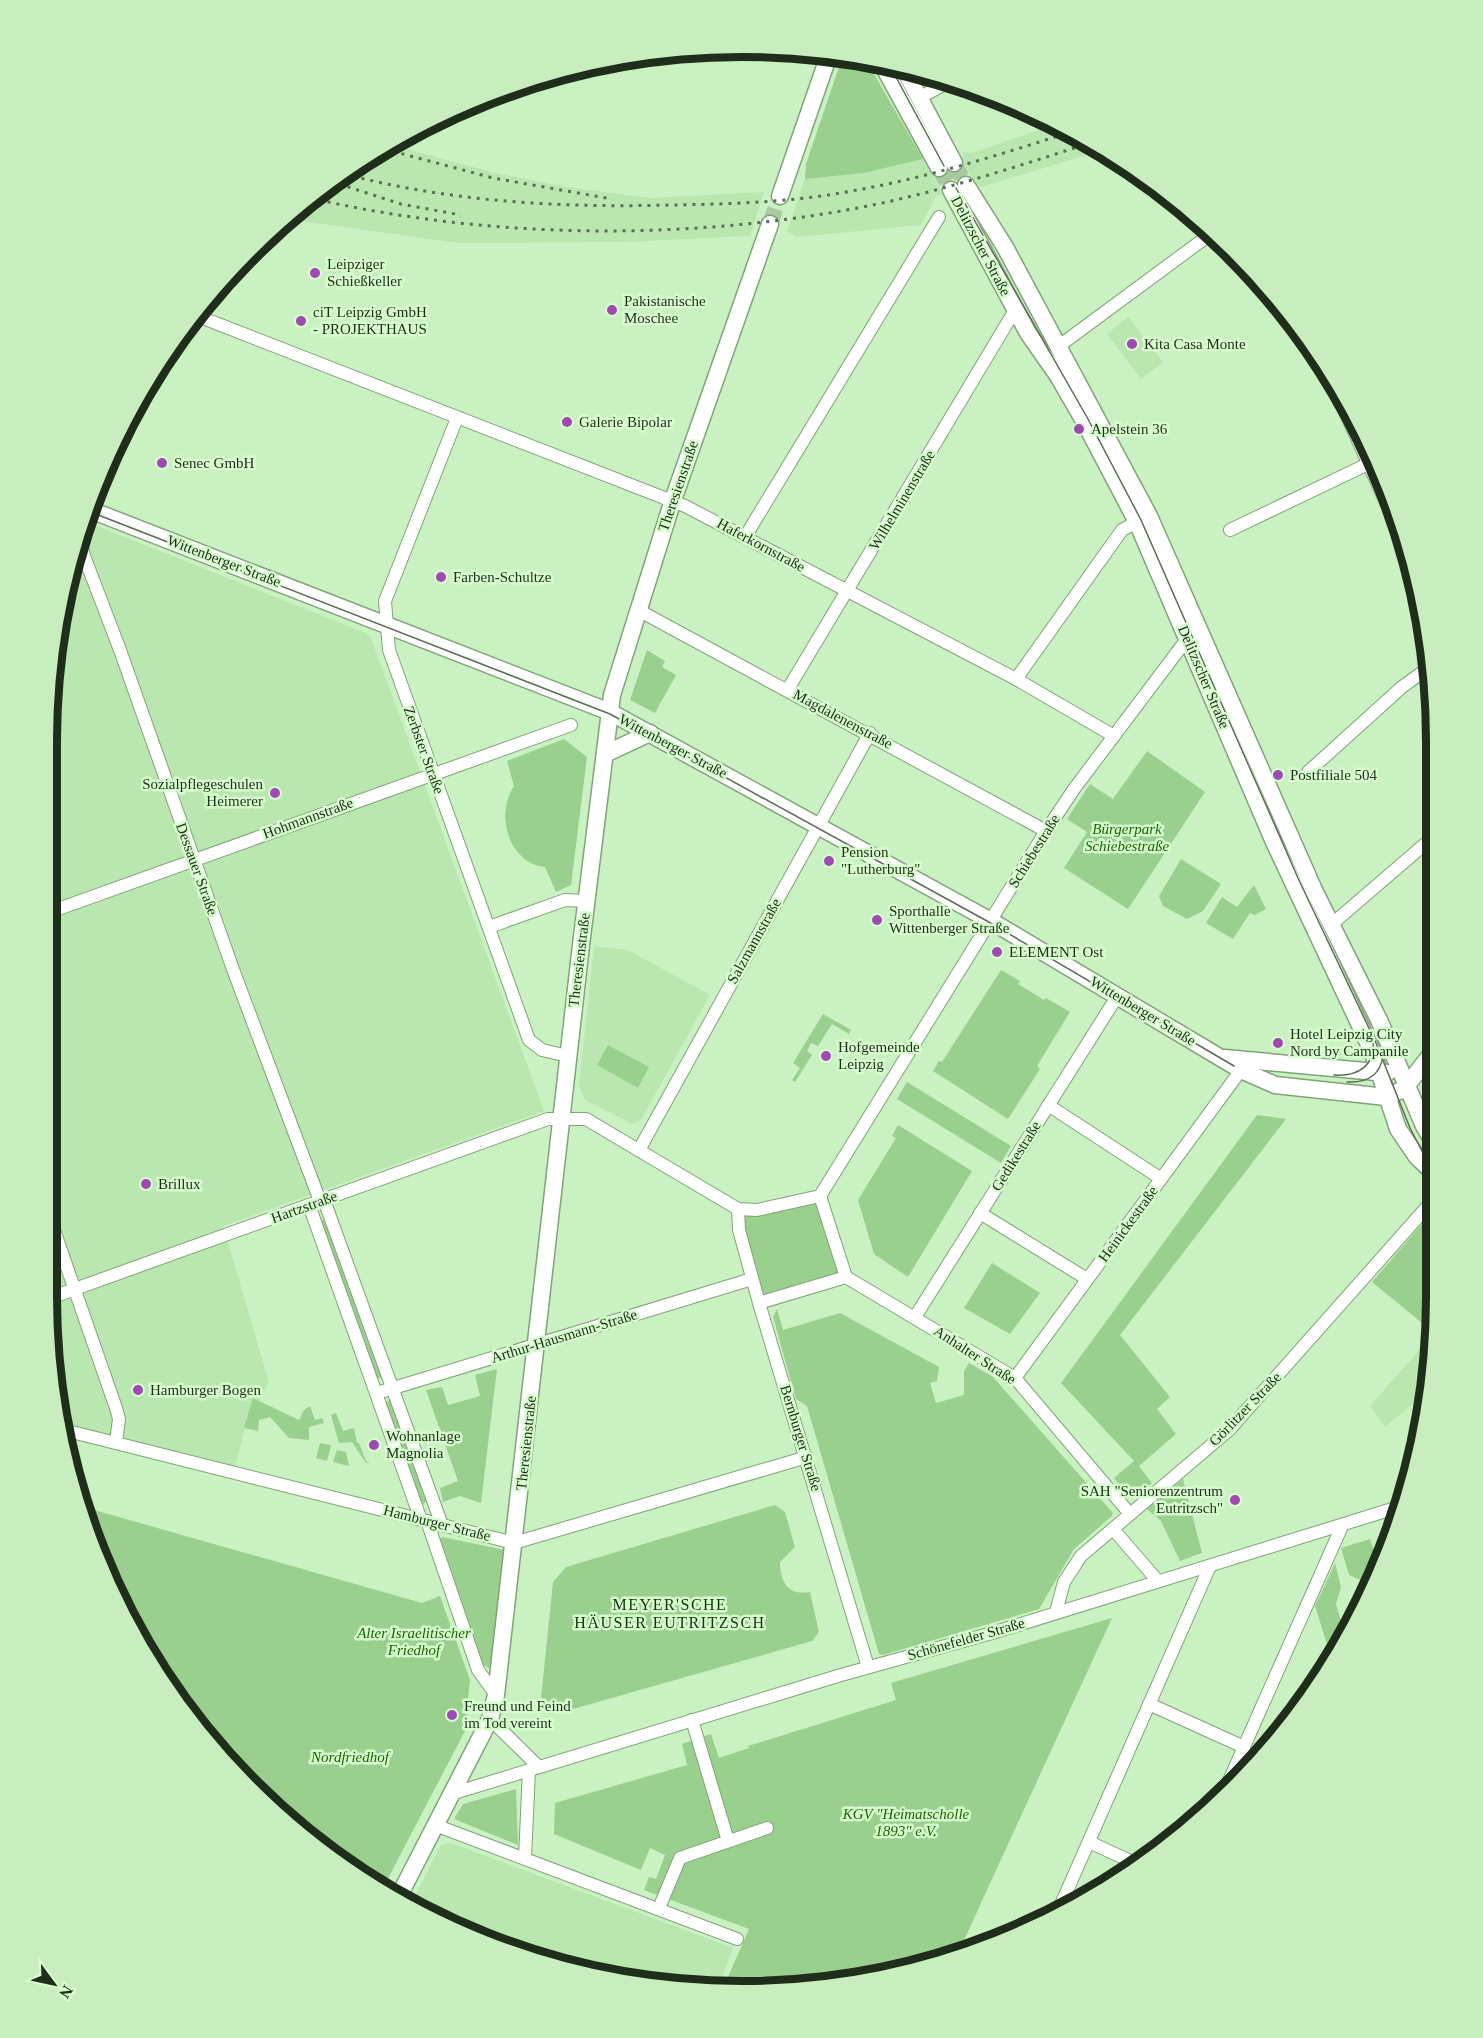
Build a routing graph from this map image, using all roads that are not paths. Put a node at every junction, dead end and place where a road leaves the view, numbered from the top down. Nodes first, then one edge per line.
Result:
1 (826, 62) edge
2 (888, 73) edge
3 (908, 77) edge
4 (940, 86) edge
5 (919, 98) junction
6 (780, 196) tunnel mouth
7 (939, 217) dead end
8 (771, 224) tunnel mouth
9 (1205, 238) edge
10 (1015, 310) junction
11 (204, 318) edge
12 (1059, 346) junction
13 (457, 418) junction
14 (1368, 465) edge
15 (673, 500) junction
16 (96, 512) edge
17 (1137, 522) junction
18 (1230, 530) dead end
19 (745, 537) junction
20 (83, 553) edge
21 (847, 591) junction
22 (639, 610) junction
23 (385, 623) junction
24 (1187, 639) junction
25 (1422, 672) edge
26 (1016, 679) junction
27 (788, 689) junction
28 (610, 712) junction
29 (571, 725) dead end
30 (650, 733) junction
31 (870, 733) junction
32 (1114, 736) junction
33 (605, 754) junction
34 (1308, 772) dead end
35 (433, 774) junction
36 (818, 825) junction
37 (1046, 831) junction
38 (1426, 843) edge
39 (193, 859) junction
40 (586, 901) junction
41 (57, 909) edge
42 (991, 921) junction
43 (1332, 924) junction
44 (489, 927) junction
45 (1118, 995) junction
46 (568, 1056) junction
47 (1221, 1058) junction
48 (1426, 1062) edge
49 (1241, 1070) junction
50 (1378, 1071) junction
51 (1408, 1086) junction
52 (1386, 1097) junction
53 (1048, 1105) junction
54 (561, 1117) junction
55 (1426, 1129) edge
56 (639, 1150) junction
57 (1426, 1164) edge
58 (1160, 1178) junction
59 (820, 1196) junction
60 (318, 1202) junction
61 (1426, 1208) edge
62 (738, 1209) junction
63 (980, 1213) junction
64 (57, 1240) edge
65 (846, 1277) junction
66 (752, 1279) junction
67 (1087, 1279) junction
68 (75, 1289) junction
69 (57, 1295) edge
70 (759, 1303) junction
71 (915, 1317) junction
72 (537, 1344) junction
73 (1015, 1378) junction
74 (392, 1388) junction
75 (377, 1393) junction
76 (70, 1431) edge
77 (116, 1442) junction
78 (807, 1457) junction
79 (1392, 1509) edge
80 (1130, 1514) junction
81 (424, 1521) junction
82 (442, 1525) junction
83 (1342, 1526) junction
84 (1113, 1530) junction
85 (514, 1543) junction
86 (1210, 1566) junction
87 (1157, 1580) junction
88 (1056, 1612) junction
89 (868, 1667) junction
90 (496, 1695) junction
91 (1149, 1704) junction
92 (490, 1719) junction
93 (692, 1720) junction
94 (1244, 1747) junction
95 (534, 1768) junction
96 (1232, 1775) edge
97 (451, 1794) junction
98 (435, 1825) junction
99 (767, 1828) dead end
100 (728, 1841) junction
101 (1089, 1842) junction
102 (525, 1858) junction
103 (1130, 1861) edge
104 (402, 1890) edge
105 (1063, 1900) edge
106 (659, 1908) junction
107 (737, 1939) dead end

1 - 6 main road
2 - 5 main road
3 - 5 main road
4 - 5 street
7 - 19 street
8 - 15 main road, Theresienstraße
9 - 12 street
10 - 12 main road, Delitzscher Straße
10 - 17 main road, Delitzscher Straße
10 - 21 street, Wilhelminenstraße
11 - 13 street, Haferkornstraße
12 - 43 main road, Delitzscher Straße
13 - 15 street, Haferkornstraße
13 - 23 street, Zerbster Straße
14 - 18 street
15 - 19 street, Haferkornstraße
15 - 22 main road, Theresienstraße
16 - 23 main road, Wittenberger Straße
17 - 24 main road, Delitzscher Straße
17 - 26 street
19 - 21 street, Haferkornstraße
20 - 39 street, Dessauer Straße
21 - 26 street, Haferkornstraße
21 - 27 street, Wilhelminenstraße
22 - 27 street, Magdalenenstraße
22 - 28 main road, Theresienstraße
23 - 28 main road, Wittenberger Straße
23 - 35 street, Zerbster Straße
24 - 32 street, Schiebestraße
24 - 50 main road, Delitzscher Straße
25 - 34 street
26 - 32 street, Haferkornstraße
27 - 31 street, Magdalenenstraße
28 - 30 main road, Wittenberger Straße
28 - 33 main road, Theresienstraße
29 - 35 street, Hohmannstraße
30 - 33 main road
30 - 36 main road, Wittenberger Straße
31 - 36 street, Salzmannstraße
31 - 37 street, Magdalenenstraße
32 - 37 street, Schiebestraße
33 - 40 main road, Theresienstraße
35 - 39 street, Hohmannstraße
35 - 44 street, Zerbster Straße
36 - 42 main road, Wittenberger Straße
36 - 56 street, Salzmannstraße
37 - 42 street, Schiebestraße
38 - 43 street
39 - 41 street, Hohmannstraße
39 - 60 street, Dessauer Straße
40 - 44 street
40 - 46 main road, Theresienstraße
42 - 45 main road, Wittenberger Straße
42 - 59 street, Schiebestraße
43 - 51 main road, Delitzscher Straße
44 - 46 street, Zerbster Straße
45 - 47 main road, Wittenberger Straße
45 - 53 street, Gedikestraße
46 - 54 main road, Theresienstraße
47 - 49 main road, Wittenberger Straße
47 - 50 main road, Wittenberger Straße
48 - 51 main road
49 - 52 main road, Wittenberger Straße
49 - 58 street, Heinickestraße
50 - 51 main road, Wittenberger Straße
50 - 52 main road, Delitzscher Straße
51 - 52 main road
51 - 55 main road, Delitzscher Straße
52 - 57 main road, Delitzscher Straße
53 - 58 street
53 - 63 street, Gedikestraße
54 - 56 street
54 - 60 street, Hartzstraße
54 - 72 main road, Theresienstraße
56 - 62 street
58 - 67 street, Heinickestraße
59 - 62 street
59 - 65 street
60 - 68 street, Hartzstraße
60 - 74 street, Dessauer Straße
60 - 75 street, Dessauer Straße
61 - 80 street, Görlitzer Straße
62 - 66 street, Bernburger Straße
63 - 67 street
63 - 71 street, Gedikestraße
64 - 68 street
65 - 70 street
65 - 71 street, Anhalter Straße
66 - 70 street, Bernburger Straße
66 - 72 street, Arthur-Hausmann-Straße
67 - 73 street, Heinickestraße
68 - 69 street, Hartzstraße
68 - 77 street
70 - 78 street, Bernburger Straße
71 - 73 street, Anhalter Straße
72 - 74 street, Arthur-Hausmann-Straße
72 - 85 main road, Theresienstraße
73 - 80 street, Anhalter Straße
74 - 75 street, Arthur-Hausmann-Straße
74 - 82 street, Dessauer Straße
75 - 81 street, Dessauer Straße
76 - 77 street, Hamburger Straße
77 - 81 street, Hamburger Straße
78 - 85 street
78 - 89 street, Bernburger Straße
79 - 83 street, Schönefelder Straße
80 - 84 street, Görlitzer Straße
81 - 82 street, Hamburger Straße
81 - 90 street, Dessauer Straße
82 - 85 street, Hamburger Straße
83 - 86 street, Schönefelder Straße
83 - 94 street
84 - 87 street
84 - 88 street, Görlitzer Straße
85 - 90 main road, Theresienstraße
86 - 87 street, Schönefelder Straße
86 - 91 street
87 - 88 street, Schönefelder Straße
88 - 89 street, Schönefelder Straße
89 - 93 street, Schönefelder Straße
90 - 92 main road, Theresienstraße
91 - 94 street
91 - 101 street
92 - 95 street
92 - 97 main road, Theresienstraße
93 - 95 street, Schönefelder Straße
93 - 100 street
94 - 96 street
95 - 97 street, Schönefelder Straße
95 - 102 street
97 - 98 main road, Theresienstraße
98 - 102 street
98 - 104 main road, Theresienstraße
99 - 100 street
100 - 106 street
101 - 103 street
101 - 105 street
102 - 106 street
106 - 107 street

